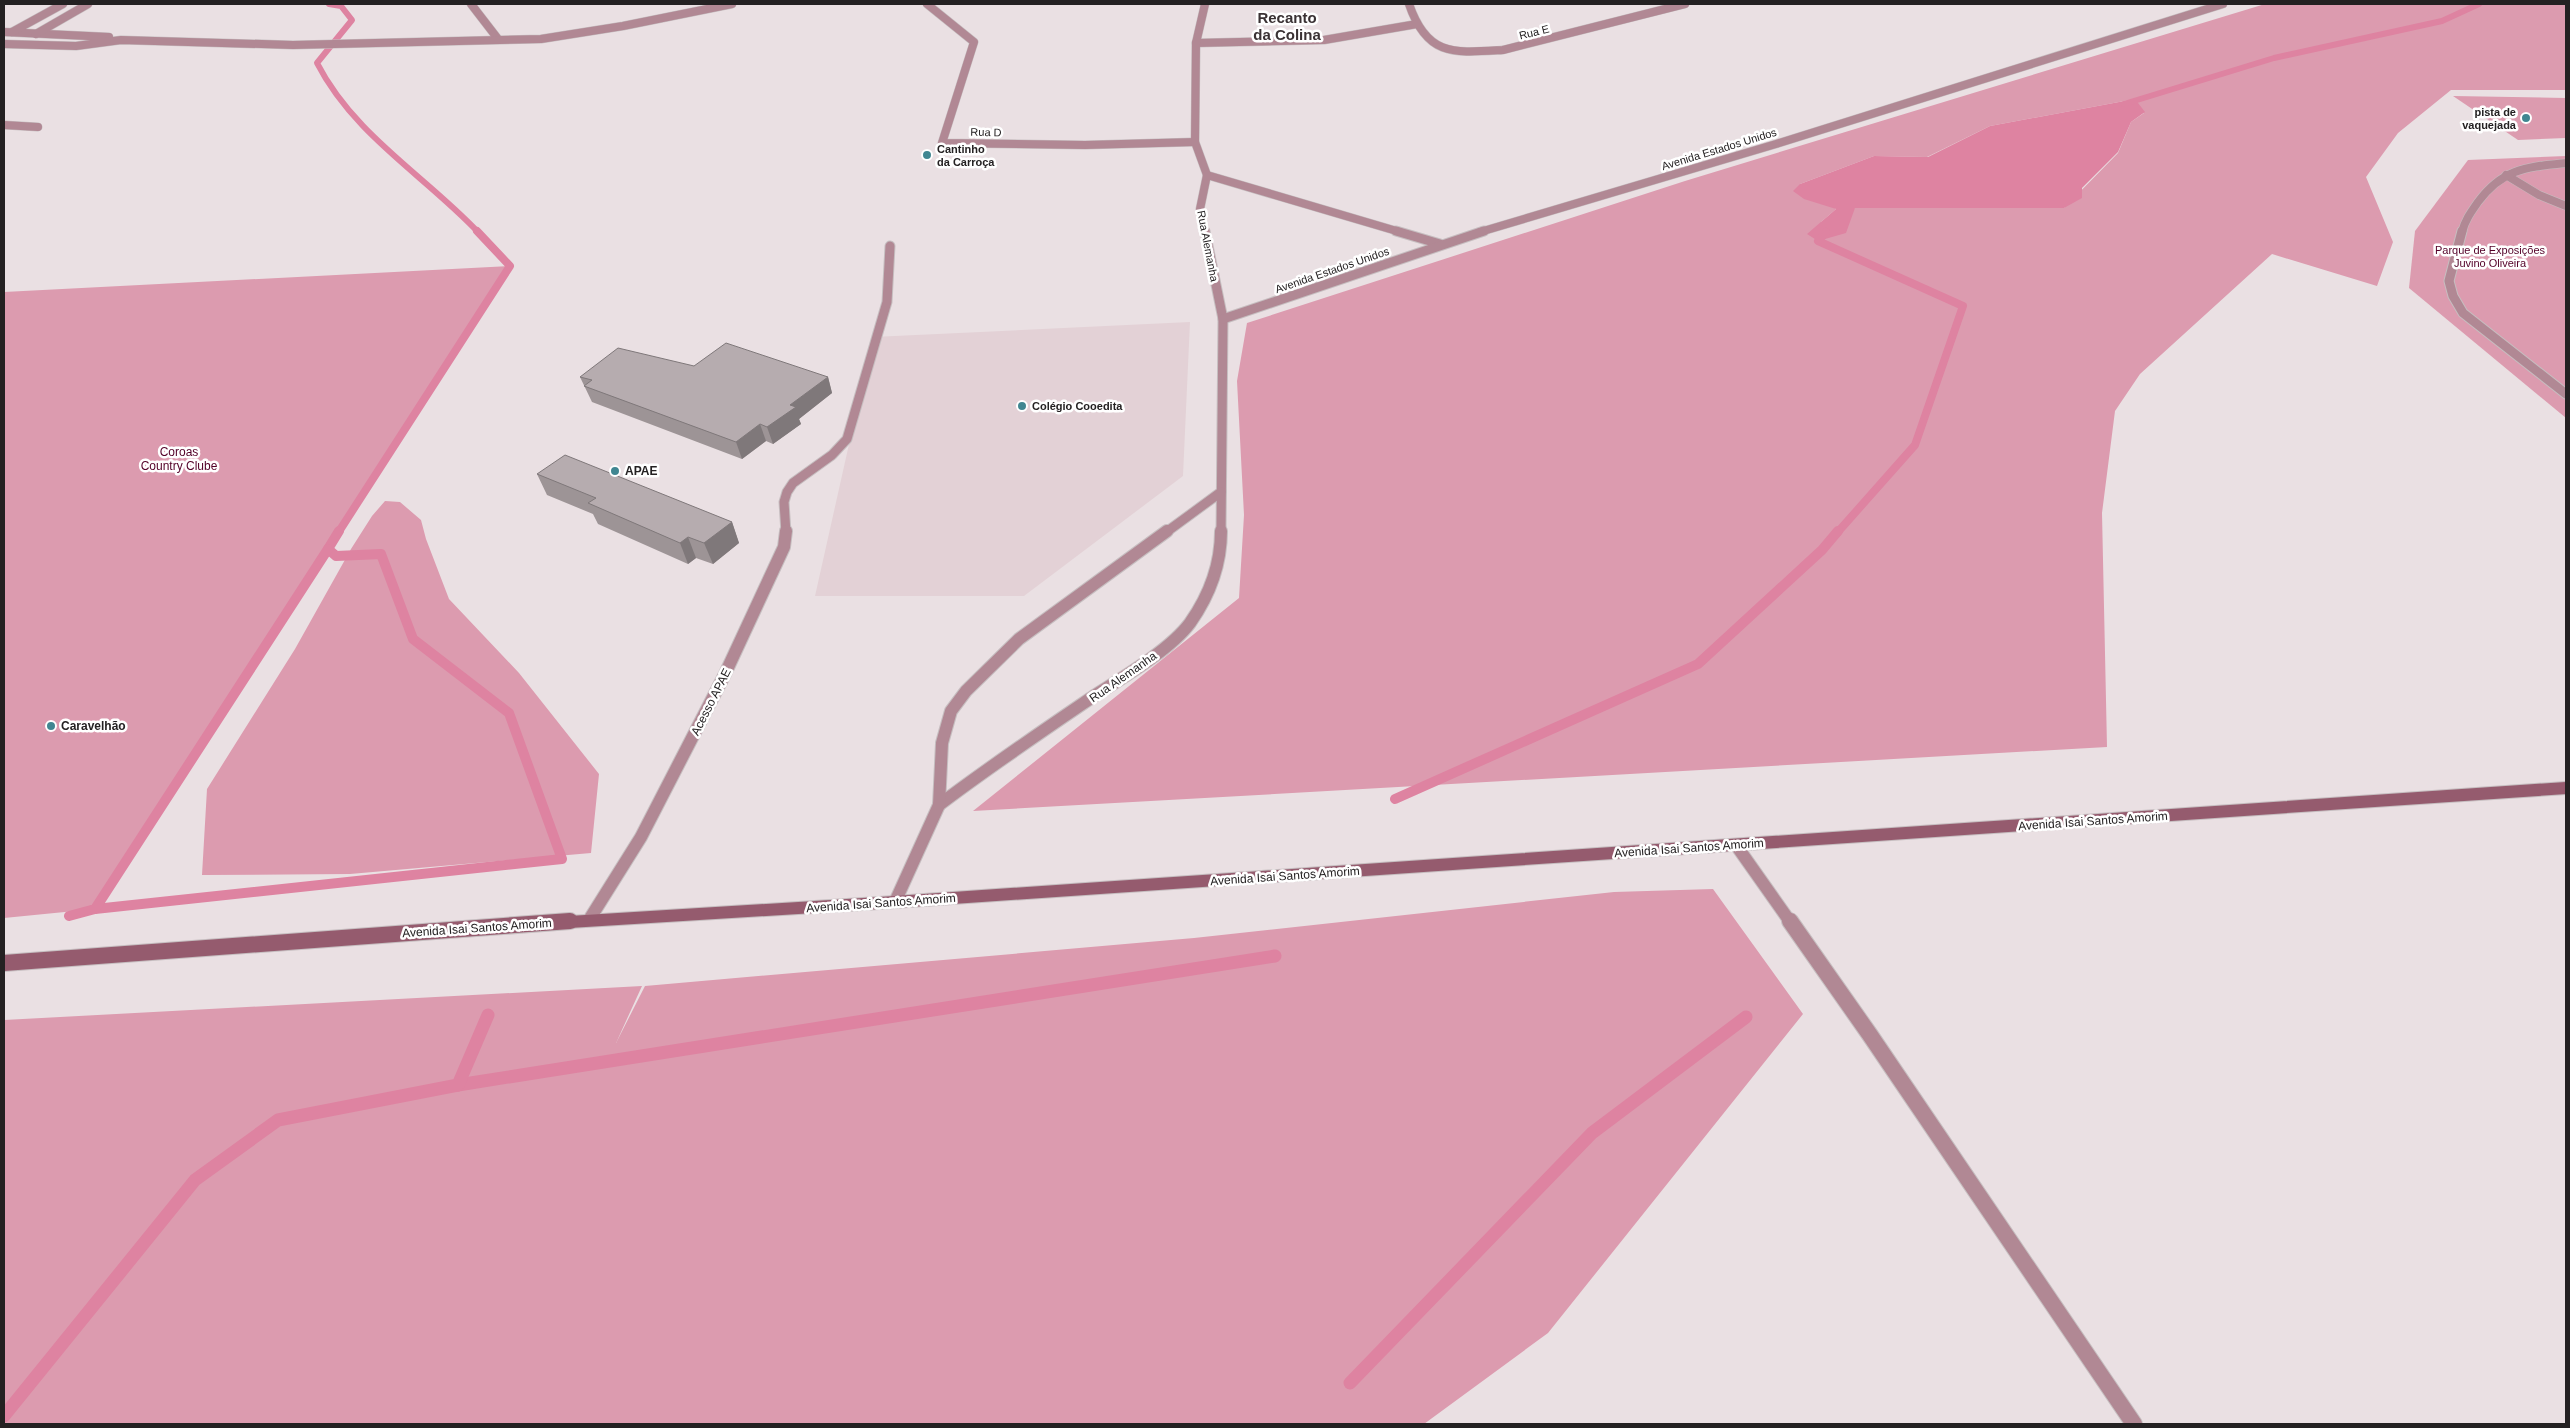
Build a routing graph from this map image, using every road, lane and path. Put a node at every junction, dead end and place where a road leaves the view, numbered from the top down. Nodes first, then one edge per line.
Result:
1 (63, 4) edge
2 (88, 4) edge
3 (471, 4) edge
4 (732, 4) edge
5 (927, 4) edge
6 (1205, 4) edge
7 (1409, 4) edge
8 (1685, 4) edge
9 (2223, 4) edge
10 (1417, 24) junction
11 (8, 32) edge
12 (37, 34) junction
13 (4, 37) edge
14 (498, 39) junction
15 (121, 40) junction
16 (1196, 43) junction
17 (4, 44) edge
18 (18, 45) junction
19 (4, 54) edge
20 (4, 125) edge
21 (38, 127) dead end
22 (1196, 142) junction
23 (2566, 163) edge
24 (1207, 175) junction
25 (2506, 175) junction
26 (2566, 206) edge
27 (1440, 244) junction
28 (890, 246) dead end
29 (1222, 319) junction
30 (2566, 394) edge
31 (1220, 492) junction
32 (2566, 788) edge
33 (939, 805) junction
34 (1736, 845) junction
35 (895, 902) junction
36 (589, 920) junction
37 (4, 963) edge
38 (2134, 1424) edge

1 - 11 street
2 - 12 street
3 - 14 street
4 - 14 street
5 - 22 street, Rua D
6 - 16 street
7 - 10 street, Rua E
8 - 10 street, Rua E
9 - 27 street, Avenida Estados Unidos
10 - 16 street
11 - 12 street
11 - 13 street
12 - 15 street
12 - 18 street
14 - 15 street
15 - 18 street
16 - 22 street
17 - 18 street
18 - 19 street
20 - 21 street
22 - 24 street
23 - 25 street
24 - 27 street
24 - 29 street, Rua Alemanha
25 - 26 street
25 - 30 street
27 - 29 street, Avenida Estados Unidos
28 - 36 street, Acesso APAE
29 - 31 street, Rua Alemanha
31 - 33 street, Rua Alemanha
31 - 33 street, Rua Alemanha
32 - 34 main road, Avenida Isai Santos Amorim
33 - 35 street, Rua Alemanha
34 - 35 main road, Avenida Isai Santos Amorim
34 - 38 street
35 - 36 main road, Avenida Isai Santos Amorim
36 - 37 main road, Avenida Isai Santos Amorim

